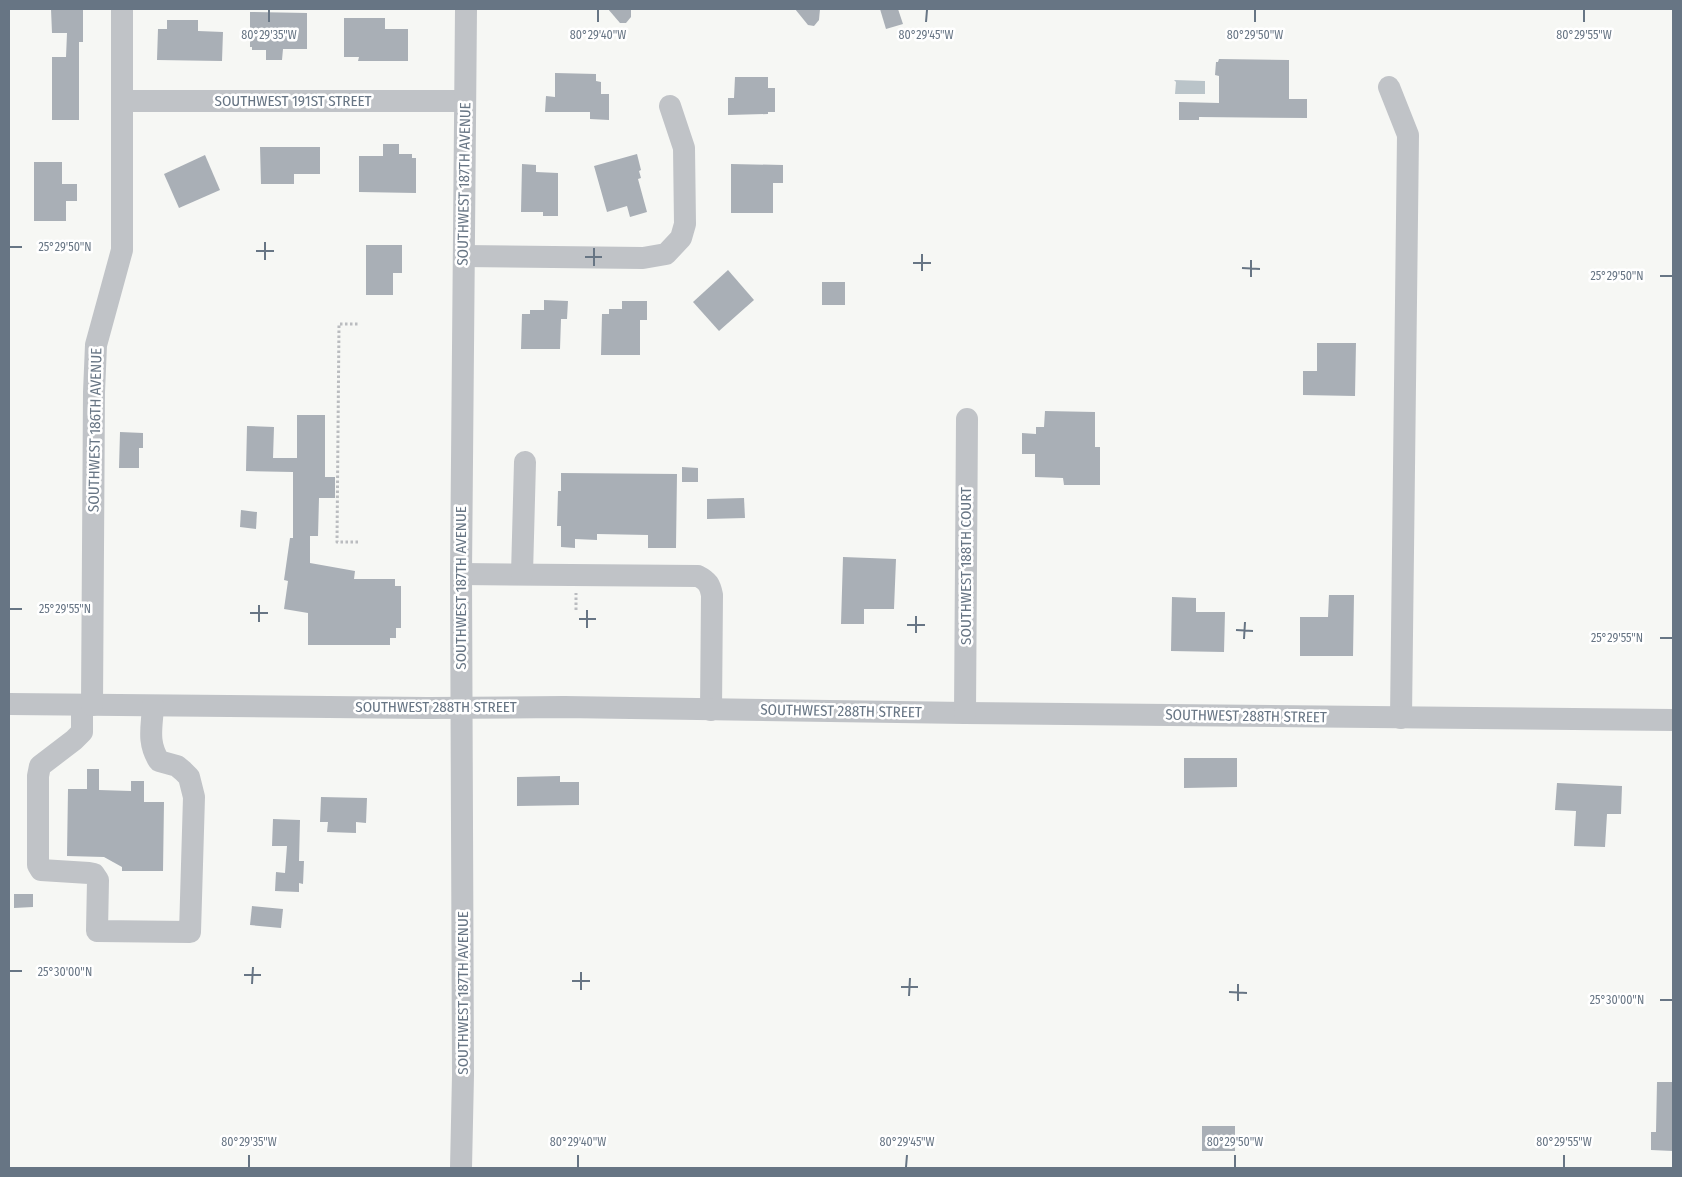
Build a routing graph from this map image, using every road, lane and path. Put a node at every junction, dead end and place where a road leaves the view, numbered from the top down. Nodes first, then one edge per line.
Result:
1 (122, 9) edge
2 (466, 9) edge
3 (1389, 87) dead end
4 (122, 100) junction
5 (465, 100) junction
6 (670, 106) dead end
7 (464, 256) junction
8 (360, 324) dead end
9 (967, 418) dead end
10 (525, 462) dead end
11 (358, 542) dead end
12 (461, 574) junction
13 (522, 574) junction
14 (9, 704) edge
15 (87, 705) junction
16 (153, 706) junction
17 (461, 708) junction
18 (711, 710) junction
19 (965, 713) junction
20 (1401, 718) junction
21 (1673, 720) edge
22 (461, 1168) edge

1 - 4 street, SOUTHWEST 186TH AVENUE
2 - 5 street, SOUTHWEST 187TH AVENUE
3 - 20 street
4 - 5 street, SOUTHWEST 191ST STREET
4 - 15 street, SOUTHWEST 186TH AVENUE
5 - 7 street, SOUTHWEST 187TH AVENUE
6 - 7 street
7 - 12 street, SOUTHWEST 187TH AVENUE
8 - 11 path
9 - 19 street, SOUTHWEST 188TH COURT
10 - 13 street
12 - 13 street
12 - 17 street, SOUTHWEST 187TH AVENUE
13 - 18 street
14 - 15 street, SOUTHWEST 288TH STREET
15 - 16 street, SOUTHWEST 288TH STREET
15 - 16 street, SOUTHWEST 186TH AVENUE
16 - 17 street, SOUTHWEST 288TH STREET
17 - 18 street, SOUTHWEST 288TH STREET
17 - 22 street, SOUTHWEST 187TH AVENUE
18 - 19 street, SOUTHWEST 288TH STREET
19 - 20 street, SOUTHWEST 288TH STREET
20 - 21 street, SOUTHWEST 288TH STREET

